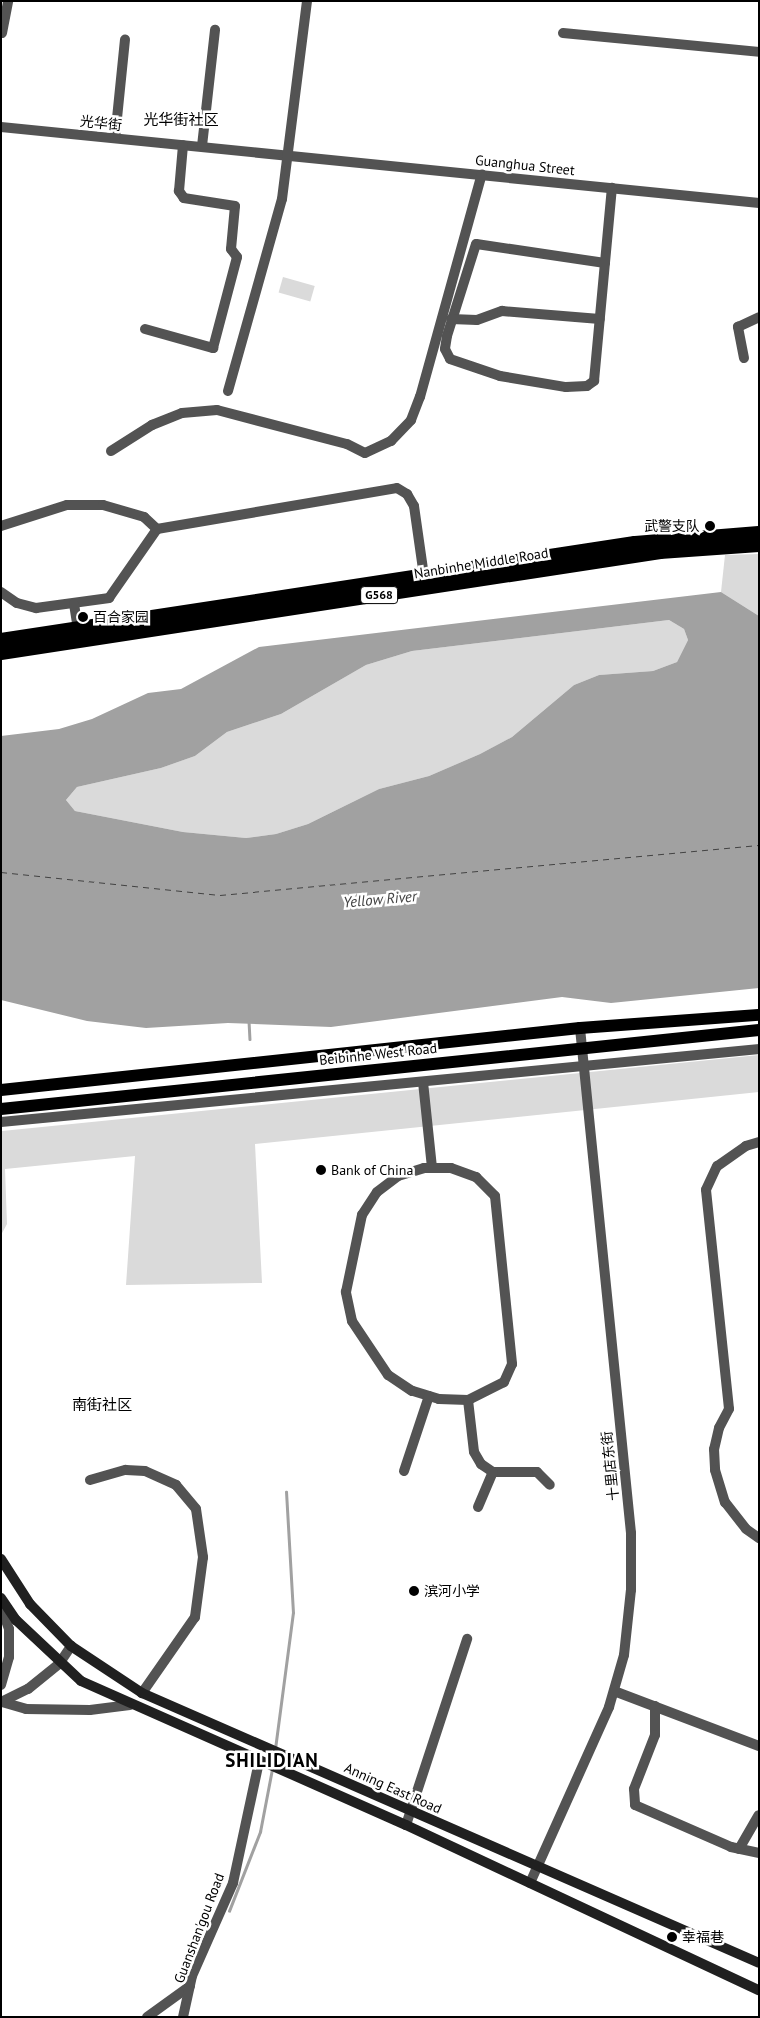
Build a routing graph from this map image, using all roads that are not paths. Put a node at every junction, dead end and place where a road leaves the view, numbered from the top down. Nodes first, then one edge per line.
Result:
1 (8, 1) edge
2 (307, 1) edge
3 (214, 30) dead end
4 (563, 32) dead end
5 (2, 33) edge
6 (126, 40) dead end
7 (759, 52) edge
8 (1, 127) edge
9 (115, 138) junction
10 (182, 144) junction
11 (202, 146) junction
12 (288, 155) junction
13 (482, 174) junction
14 (612, 188) junction
15 (759, 203) edge
16 (605, 263) junction
17 (451, 318) junction
18 (759, 318) edge
19 (600, 319) junction
20 (145, 329) dead end
21 (744, 358) dead end
22 (228, 391) dead end
23 (111, 451) dead end
24 (1, 526) edge
25 (157, 529) junction
26 (759, 533) edge
27 (759, 545) edge
28 (424, 576) junction
29 (1, 592) edge
30 (74, 604) junction
31 (78, 629) junction
32 (1, 640) edge
33 (1, 653) edge
34 (759, 1015) edge
35 (580, 1028) junction
36 (759, 1030) edge
37 (583, 1049) junction
38 (759, 1049) edge
39 (584, 1064) junction
40 (423, 1082) junction
41 (1, 1090) edge
42 (1, 1109) edge
43 (1, 1122) edge
44 (759, 1142) edge
45 (432, 1168) junction
46 (429, 1396) junction
47 (468, 1400) junction
48 (404, 1471) dead end
49 (493, 1472) junction
50 (90, 1480) dead end
51 (550, 1485) dead end
52 (478, 1507) dead end
53 (759, 1538) edge
54 (1, 1559) edge
55 (1, 1598) edge
56 (1, 1607) edge
57 (467, 1639) dead end
58 (71, 1646) junction
59 (59, 1664) junction
60 (1, 1685) edge
61 (614, 1692) junction
62 (142, 1693) junction
63 (2, 1702) edge
64 (130, 1705) junction
65 (655, 1706) junction
66 (759, 1746) edge
67 (268, 1765) junction
68 (411, 1812) junction
69 (759, 1815) edge
70 (406, 1825) junction
71 (739, 1849) junction
72 (759, 1853) edge
73 (540, 1864) junction
74 (530, 1883) junction
75 (759, 1963) edge
76 (190, 1986) junction
77 (759, 1990) edge
78 (148, 2017) edge
79 (183, 2017) edge

1 - 5 street
2 - 12 street
3 - 11 street
4 - 7 street
6 - 9 street
8 - 9 street, 光华街
9 - 10 street, 光华街
10 - 11 street, 光华街
10 - 20 street
11 - 12 street, 光华街
12 - 13 street, Guanghua Street
12 - 22 street
13 - 14 street, Guanghua Street
13 - 23 street
14 - 15 street, Guanghua Street
14 - 16 street
16 - 17 street
16 - 19 street
17 - 19 street
17 - 19 street
18 - 21 street
24 - 25 street
25 - 28 street
25 - 30 street
26 - 28 highway, Nanbinhe Middle Road / G568
27 - 33 highway, Nanbinhe Middle Road / G568
28 - 31 highway, Nanbinhe Middle Road / G568
29 - 30 street
30 - 31 street
31 - 32 highway, Nanbinhe Middle Road / G568
34 - 35 main road, Beibinhe West Road
35 - 37 street, 十里店东街
35 - 41 main road, Beibinhe West Road
36 - 37 main road, Beibinhe West Road
37 - 39 street, 十里店东街
37 - 42 main road, Beibinhe West Road
38 - 39 street
39 - 40 street
39 - 61 street, 十里店东街
40 - 43 street
40 - 45 street
44 - 53 street
45 - 46 street
45 - 47 street
46 - 47 street
46 - 48 street
47 - 49 street
49 - 51 street
49 - 52 street
50 - 62 street
54 - 58 main road, Anning East Road
55 - 59 main road, Anning East Road
56 - 60 street
57 - 68 street
58 - 59 street
58 - 62 main road, Anning East Road
59 - 63 street
59 - 64 main road, Anning East Road
61 - 65 street
61 - 73 street, 十里店东街
62 - 68 main road, Anning East Road
63 - 64 street
64 - 67 main road, Anning East Road
65 - 66 street
65 - 71 street
67 - 70 main road, Anning East Road
67 - 76 street, Guanshan'gou Road
68 - 70 street
68 - 73 main road, Anning East Road
69 - 71 street
70 - 74 main road, Anning East Road
71 - 72 street
73 - 74 street, 十里店东街
73 - 75 main road, Anning East Road
74 - 77 main road, Anning East Road
76 - 78 street
76 - 79 street, Guanshan'gou Road

